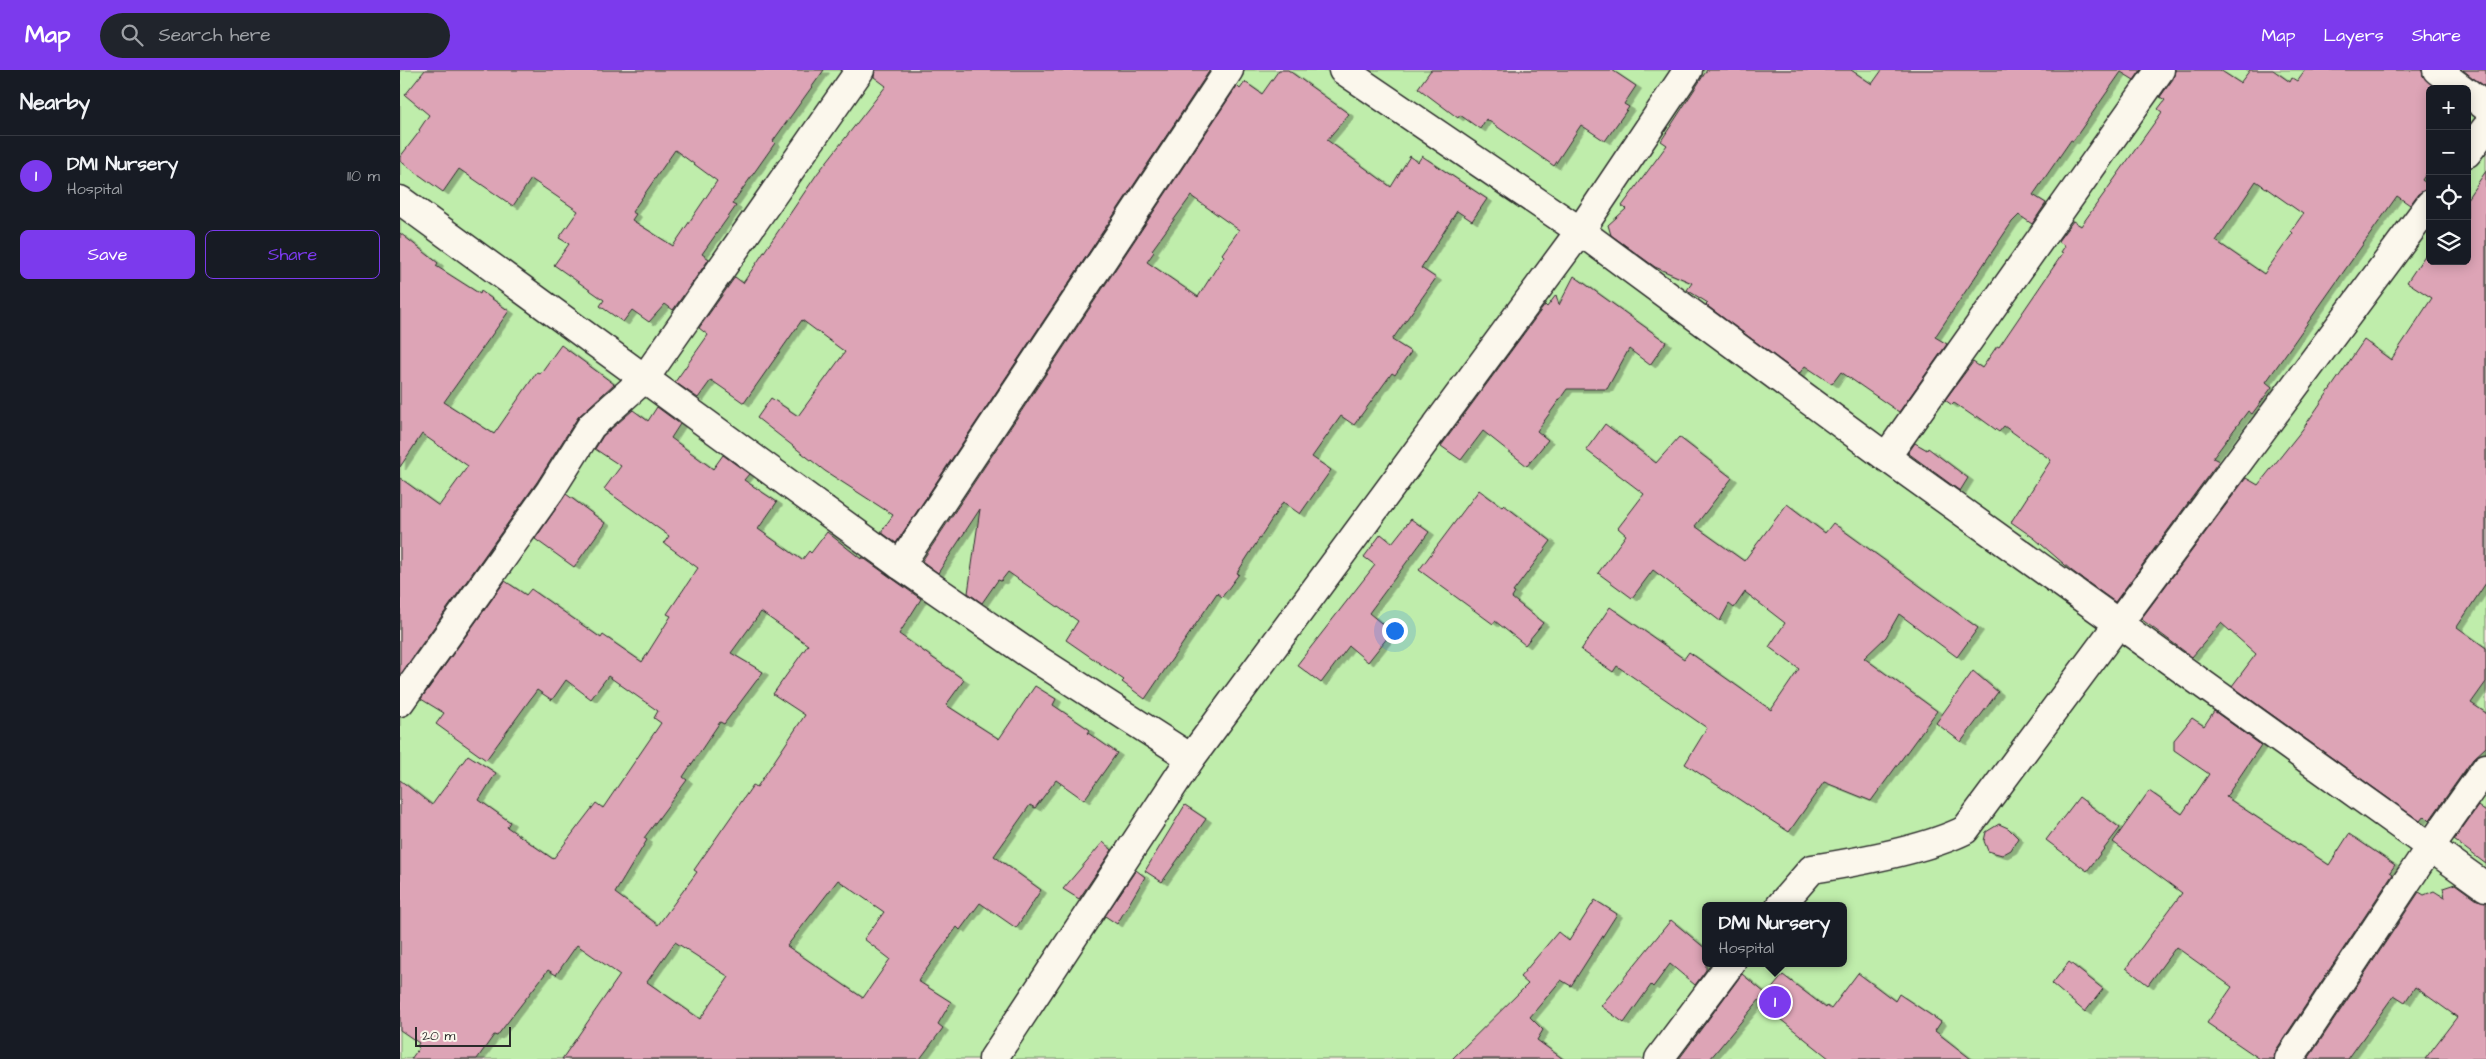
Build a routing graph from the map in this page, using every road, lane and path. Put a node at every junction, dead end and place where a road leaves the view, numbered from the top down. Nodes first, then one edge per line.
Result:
1 (860, 70) edge
2 (1229, 70) edge
3 (1343, 70) edge
4 (1688, 70) edge
5 (2160, 70) edge
6 (2437, 70) edge
7 (2457, 85) edge
8 (2471, 95) edge
9 (2486, 106) edge
10 (2486, 128) edge
11 (2471, 148) edge
12 (400, 200) edge
13 (2426, 209) edge
14 (1580, 231) junction
15 (644, 378) junction
16 (1886, 457) junction
17 (900, 565) junction
18 (2120, 624) junction
19 (400, 702) edge
20 (1191, 758) junction
21 (2486, 768) edge
22 (2430, 847) junction
23 (2486, 887) edge
24 (1783, 902) edge
25 (1728, 967) edge
26 (994, 1059) edge
27 (1659, 1059) edge
28 (2288, 1059) edge

1 - 15 street
2 - 17 street
3 - 14 street
4 - 14 street
5 - 16 street
6 - 7 street
8 - 9 street
10 - 11 street
12 - 15 street
13 - 18 street
14 - 16 street
14 - 20 street
15 - 17 street
15 - 19 street
16 - 18 street
17 - 20 street
18 - 22 street
18 - 24 street
20 - 26 street
21 - 22 street
22 - 23 street
22 - 28 street
25 - 27 street

